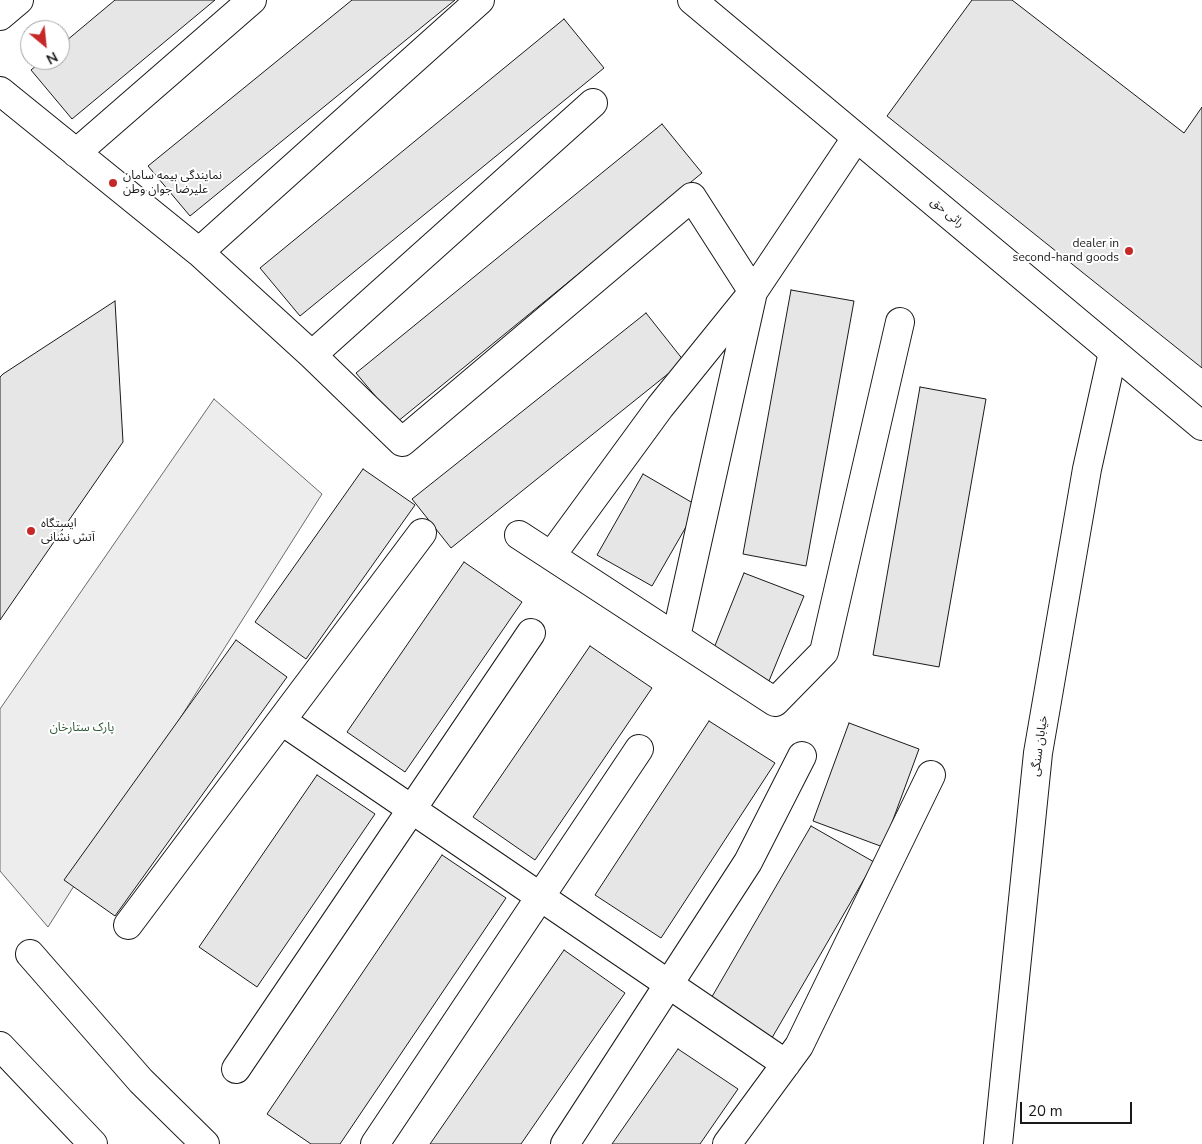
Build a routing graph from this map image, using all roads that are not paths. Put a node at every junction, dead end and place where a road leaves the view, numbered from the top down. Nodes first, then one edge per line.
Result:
1 (19, 0) edge
2 (252, 0) edge
3 (480, 0) edge
4 (692, 0) edge
5 (0, 16) edge
6 (0, 91) edge
7 (593, 103) dead end
8 (856, 138) junction
9 (76, 153) junction
10 (199, 252) junction
11 (753, 292) junction
12 (900, 322) dead end
13 (1113, 352) junction
14 (312, 355) junction
15 (1202, 426) edge
16 (422, 533) dead end
17 (519, 535) dead end
18 (551, 556) junction
19 (531, 633) dead end
20 (676, 637) junction
21 (282, 721) junction
22 (639, 749) dead end
23 (802, 756) dead end
24 (931, 775) dead end
25 (411, 809) junction
26 (541, 897) junction
27 (128, 925) dead end
28 (30, 954) dead end
29 (669, 984) junction
30 (0, 1046) edge
31 (786, 1064) junction
32 (236, 1069) dead end
33 (93, 1144) edge
34 (205, 1144) edge
35 (375, 1144) edge
36 (565, 1144) edge
37 (727, 1144) edge
38 (998, 1144) edge

1 - 5 street
2 - 9 street
3 - 10 street
4 - 8 street, راثی حق
6 - 9 street
7 - 14 street
8 - 11 street
8 - 13 street, راثی حق
9 - 10 street
10 - 14 street
11 - 14 street
11 - 18 street
11 - 20 street
12 - 20 street
13 - 15 street, راثی حق
13 - 38 street, خیابان سنگی
16 - 21 street
17 - 18 street
18 - 20 street
19 - 25 street
21 - 25 street
21 - 27 street
22 - 26 street
23 - 29 street
24 - 31 street
25 - 26 street
25 - 32 street
26 - 29 street
26 - 35 street
28 - 34 street
29 - 31 street
29 - 36 street
30 - 33 street
31 - 37 street

